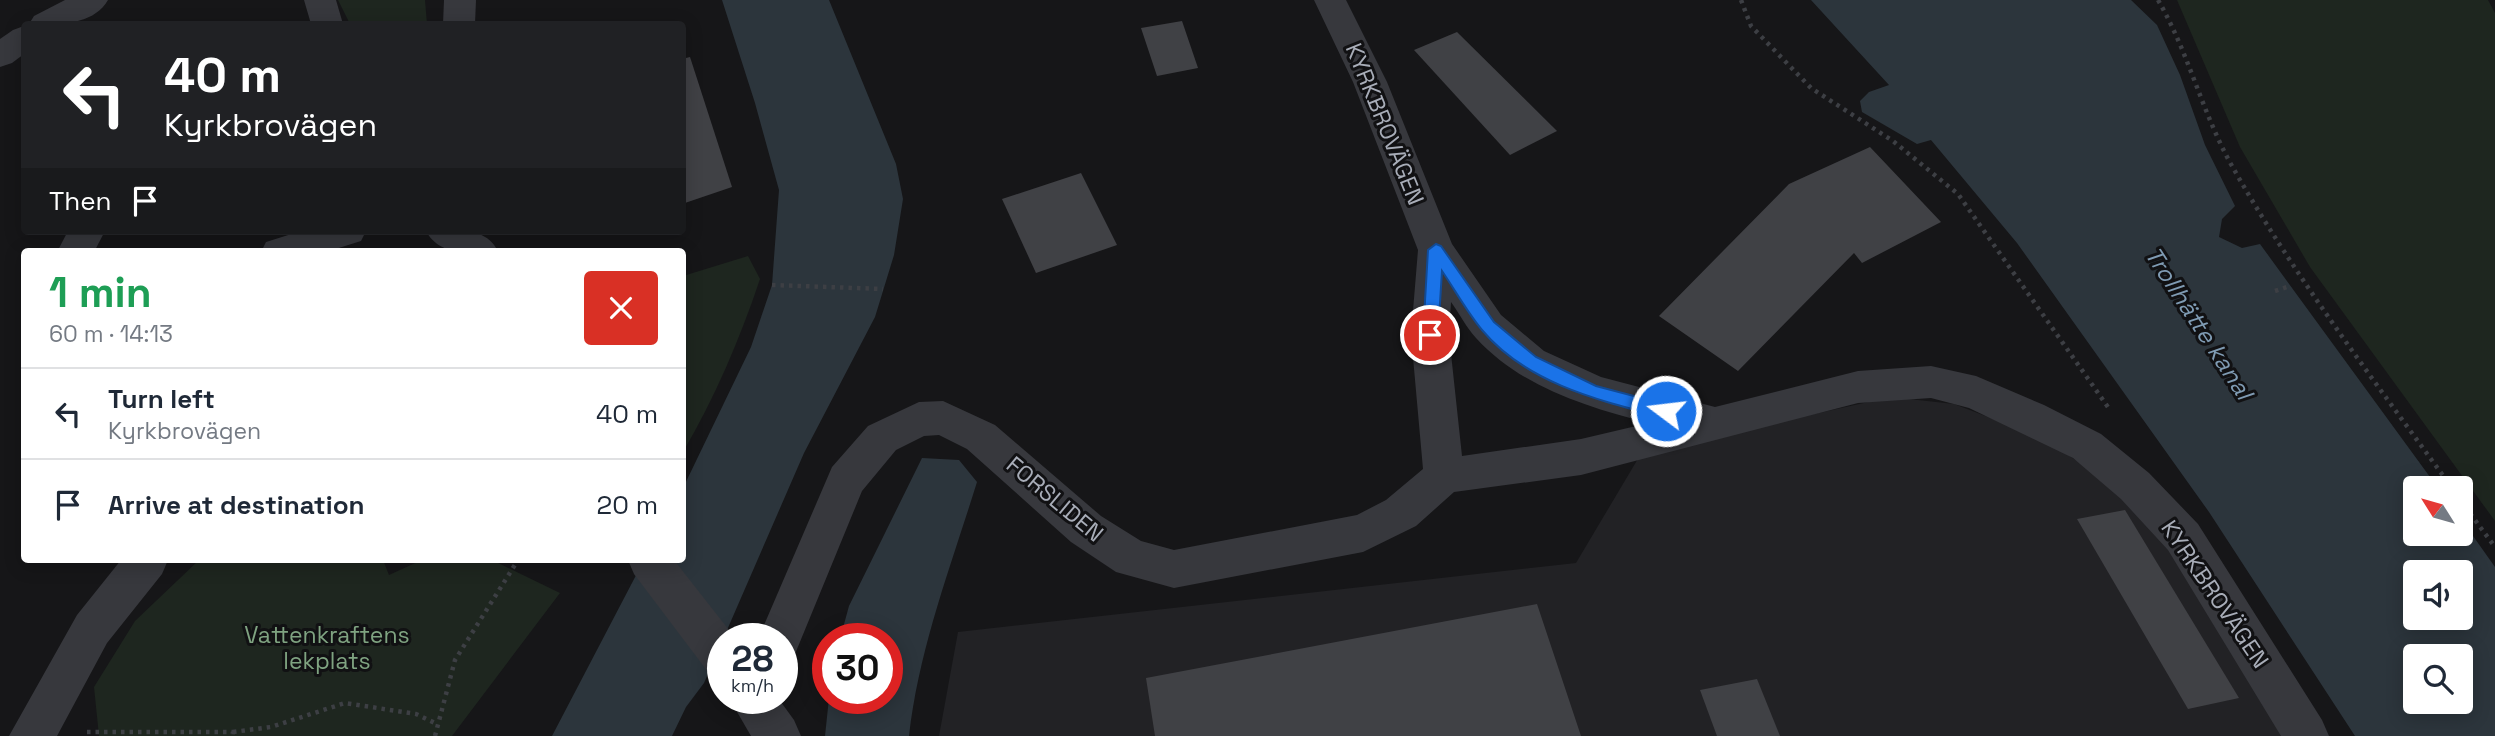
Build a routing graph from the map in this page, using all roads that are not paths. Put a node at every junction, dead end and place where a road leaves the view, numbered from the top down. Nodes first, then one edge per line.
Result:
1 (92, 0) edge
2 (320, 0) edge
3 (460, 0) edge
4 (1330, 0) edge
5 (51, 21) edge
6 (326, 21) edge
7 (459, 21) edge
8 (21, 40) edge
9 (0, 55) edge
10 (335, 235) edge
11 (454, 235) edge
12 (479, 245) edge
13 (292, 248) edge
14 (1436, 250) junction
15 (1715, 424) junction
16 (1444, 476) junction
17 (145, 563) edge
18 (651, 563) edge
19 (787, 623) edge
20 (707, 636) edge
21 (33, 734) edge
22 (2306, 736) edge

1 - 5 street
2 - 6 street
3 - 7 street
4 - 14 street, KYRKBROVÄGEN
8 - 9 street
10 - 13 street
11 - 12 street
14 - 15 street, KYRKBROVÄGEN
14 - 16 street, KYRKBROVÄGEN
15 - 16 street, KYRKBROVÄGEN
15 - 22 street, KYRKBROVÄGEN
16 - 19 street, FORSLIDEN
17 - 21 street
18 - 20 street

